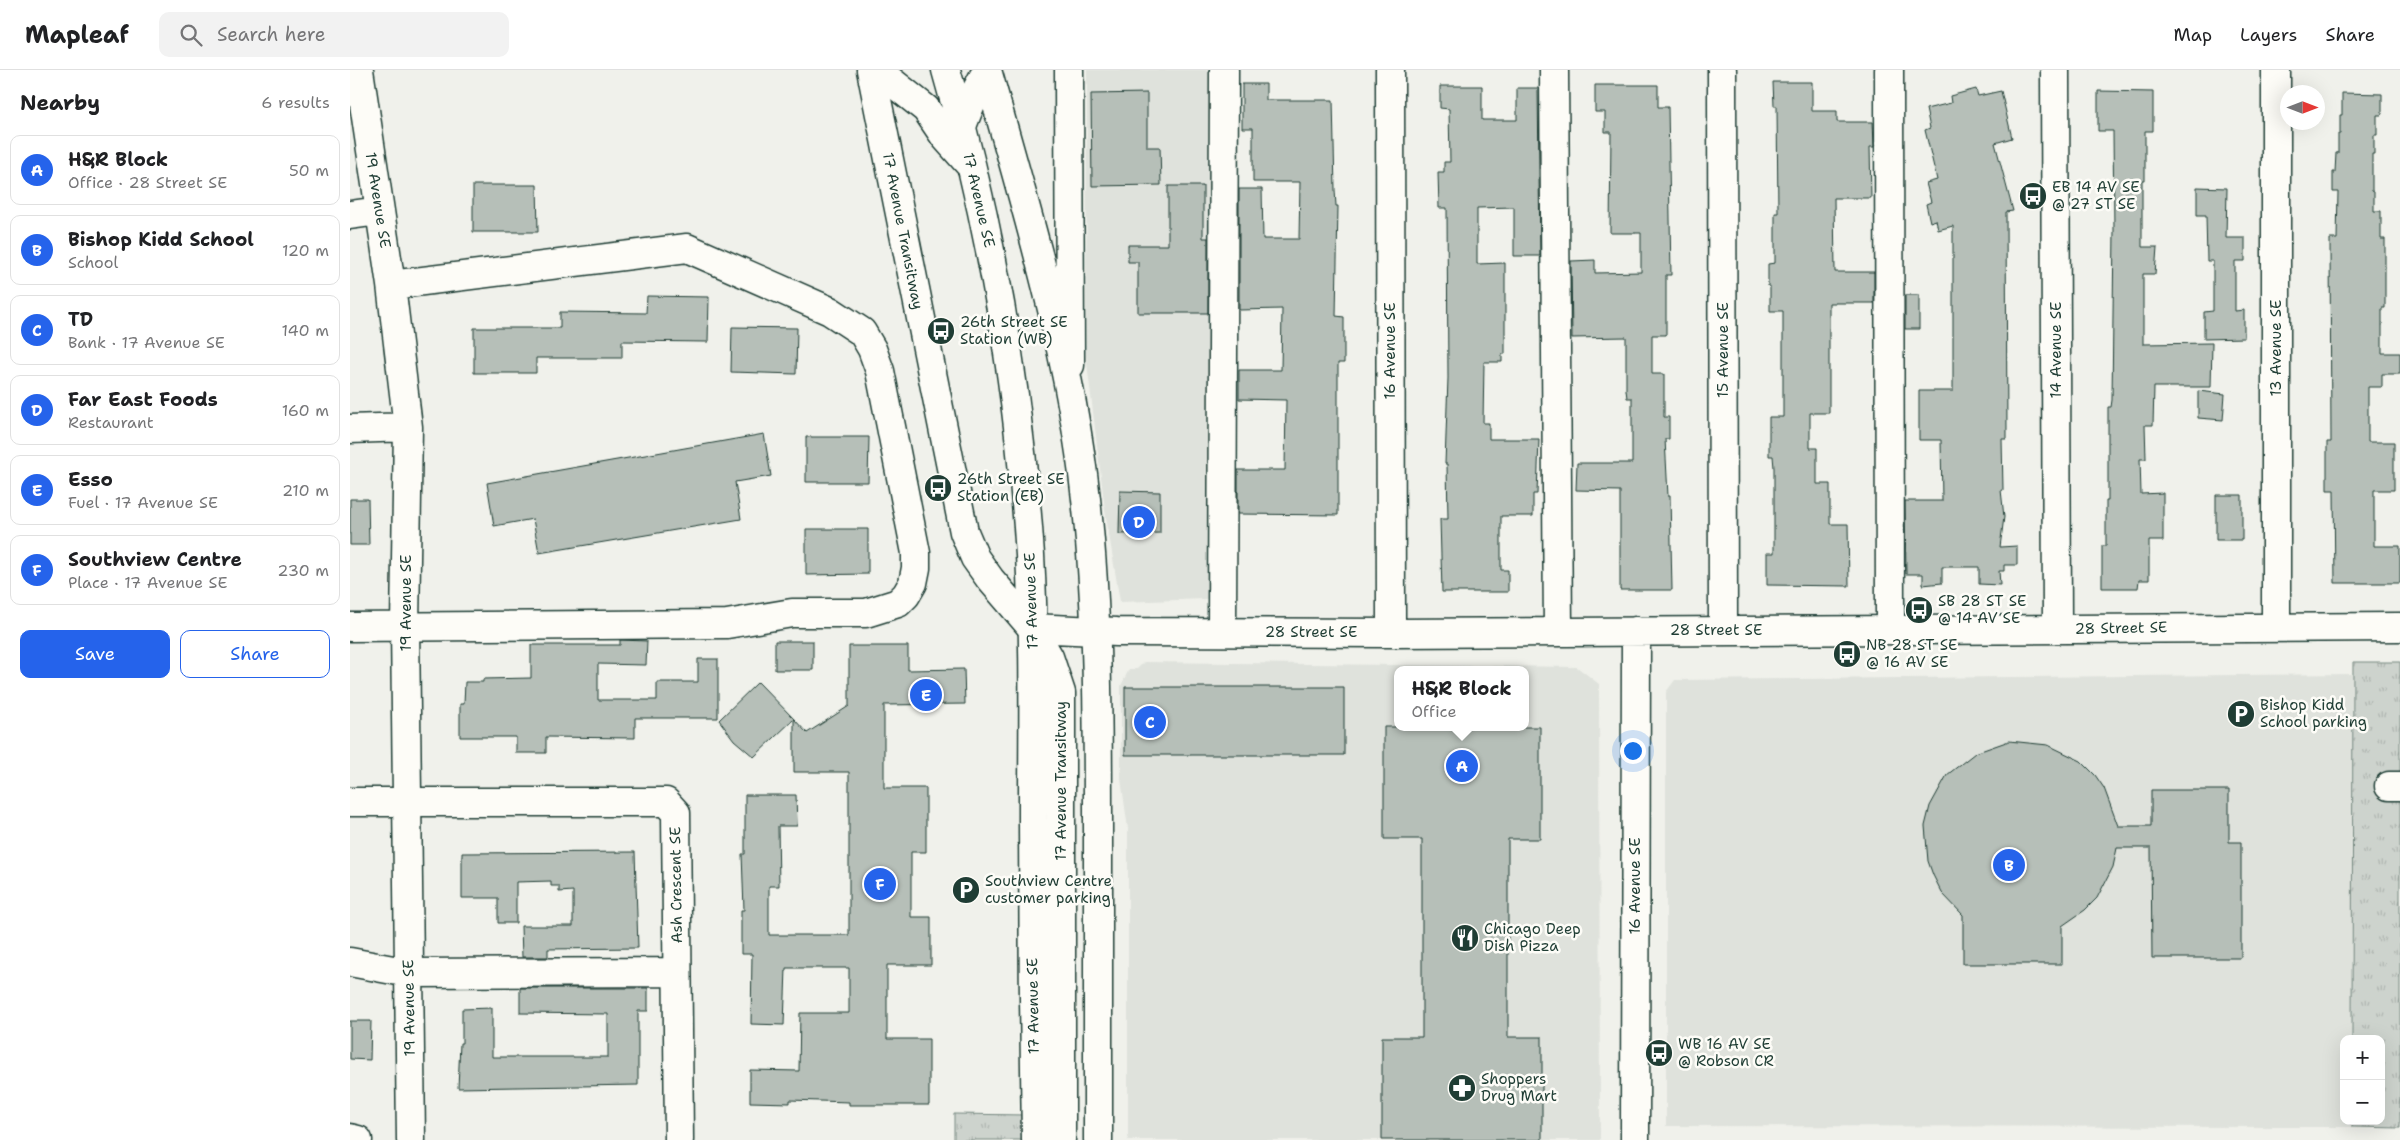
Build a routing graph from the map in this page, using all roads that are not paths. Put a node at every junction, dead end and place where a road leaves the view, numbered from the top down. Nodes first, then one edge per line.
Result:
1 (359, 70) edge
2 (871, 70) edge
3 (877, 70) edge
4 (946, 70) edge
5 (987, 70) edge
6 (1069, 70) edge
7 (1224, 70) edge
8 (1390, 70) edge
9 (1554, 70) edge
10 (1722, 70) edge
11 (1890, 70) edge
12 (2055, 70) edge
13 (2276, 70) edge
14 (962, 126) junction
15 (972, 167) junction
16 (379, 211) junction
17 (350, 215) edge
18 (391, 285) junction
19 (1069, 389) junction
20 (408, 428) junction
21 (350, 429) edge
22 (405, 626) junction
23 (2276, 627) junction
24 (2400, 627) edge
25 (350, 628) edge
26 (1032, 628) junction
27 (1723, 629) junction
28 (1890, 629) junction
29 (2057, 629) junction
30 (1094, 631) junction
31 (1636, 631) junction
32 (1222, 632) junction
33 (1558, 632) junction
34 (1391, 633) junction
35 (408, 801) junction
36 (350, 802) edge
37 (350, 962) edge
38 (677, 972) junction
39 (409, 974) junction
40 (350, 1138) edge
41 (358, 1140) edge
42 (411, 1140) edge
43 (678, 1140) edge
44 (1036, 1140) edge
45 (1061, 1140) edge
46 (1098, 1140) edge
47 (1635, 1140) edge

1 - 16 street, 19 Avenue SE
2 - 26 street, 17 Avenue Transitway
3 - 15 street
4 - 14 street, 17 Avenue SE
5 - 14 street
5 - 19 street
6 - 19 street
7 - 32 street
8 - 34 street, 16 Avenue SE
9 - 33 street
10 - 27 street, 15 Avenue SE
11 - 28 street
12 - 29 street, 14 Avenue SE
13 - 23 street, 13 Avenue SE
14 - 15 street, 17 Avenue SE
15 - 26 street, 17 Avenue SE
16 - 17 street
16 - 18 street, 19 Avenue SE
18 - 20 street, 19 Avenue SE
18 - 22 street
19 - 30 street
20 - 21 street
20 - 22 street, 19 Avenue SE
22 - 25 street
22 - 35 street, 19 Avenue SE
23 - 24 street, 28 Street SE
23 - 29 street, 28 Street SE
26 - 30 street, 28 Street SE
26 - 44 street, 17 Avenue SE
26 - 45 street, 17 Avenue Transitway
27 - 28 street, 28 Street SE
27 - 31 street, 28 Street SE
28 - 29 street, 28 Street SE
30 - 32 street, 28 Street SE
30 - 46 street
31 - 33 street, 28 Street SE
31 - 47 street, 16 Avenue SE
32 - 34 street, 28 Street SE
33 - 34 street, 28 Street SE
35 - 36 street
35 - 38 street, Ash Crescent SE
35 - 39 street, 19 Avenue SE
37 - 39 street
38 - 39 street
38 - 43 street, Ash Crescent SE
39 - 42 street, 19 Avenue SE
40 - 41 street

